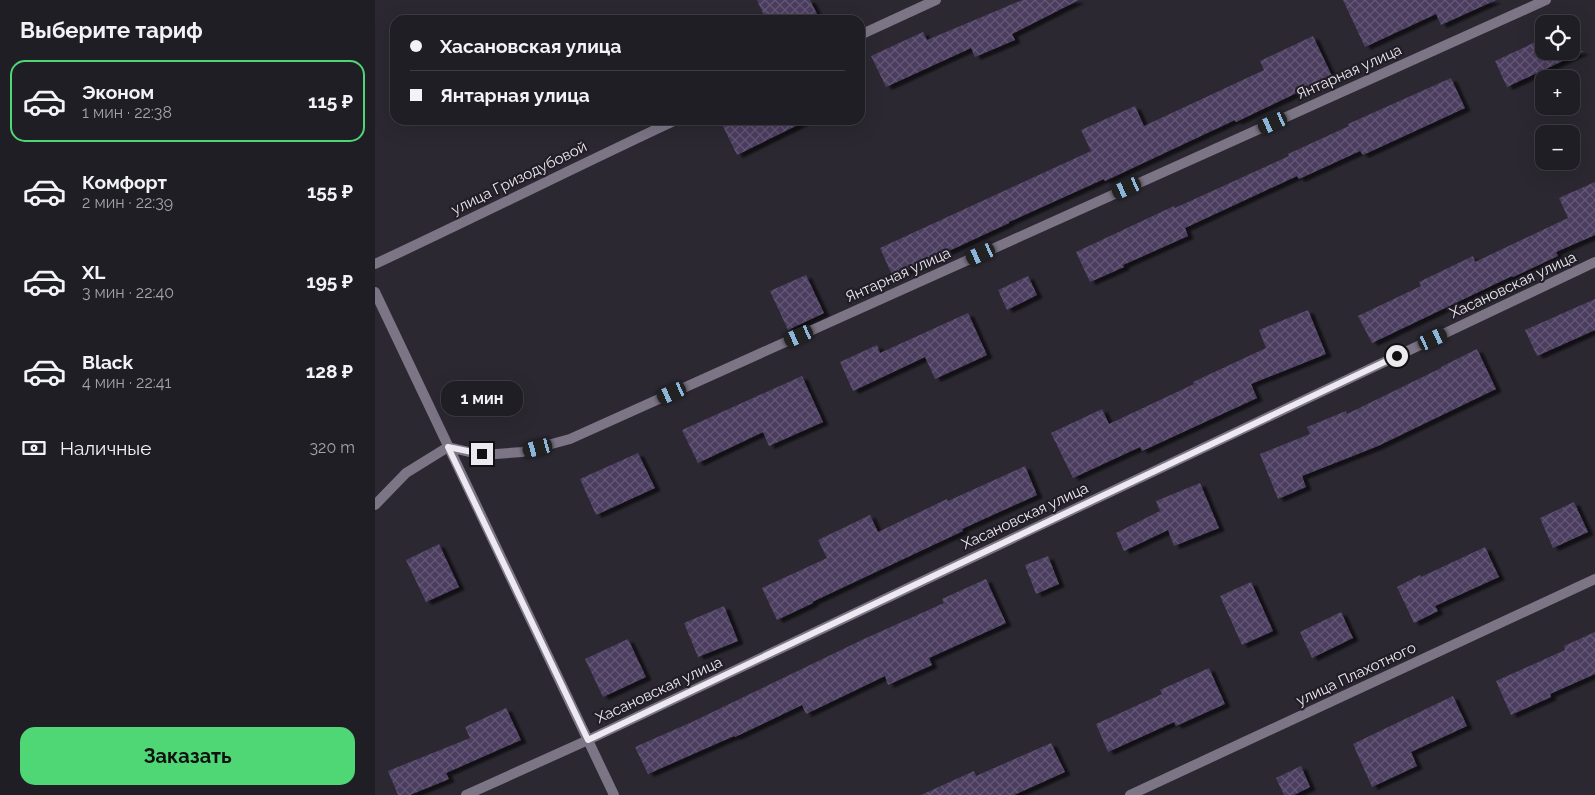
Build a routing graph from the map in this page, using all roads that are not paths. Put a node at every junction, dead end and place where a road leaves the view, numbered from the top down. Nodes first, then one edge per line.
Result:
1 (936, 0) edge
2 (1546, 0) edge
3 (865, 33) edge
4 (665, 125) edge
5 (1595, 262) edge
6 (375, 264) edge
7 (375, 292) edge
8 (448, 447) junction
9 (375, 505) edge
10 (1595, 580) edge
11 (588, 740) junction
12 (466, 795) edge
13 (614, 795) edge
14 (1130, 795) edge

1 - 3 street
2 - 8 street, Янтарная улица
4 - 6 street, улица Гризодубовой
5 - 11 street, Хасановская улица
7 - 8 street
8 - 9 street
8 - 11 street
10 - 14 street, улица Плахотного
11 - 12 street, Хасановская улица
11 - 13 street

